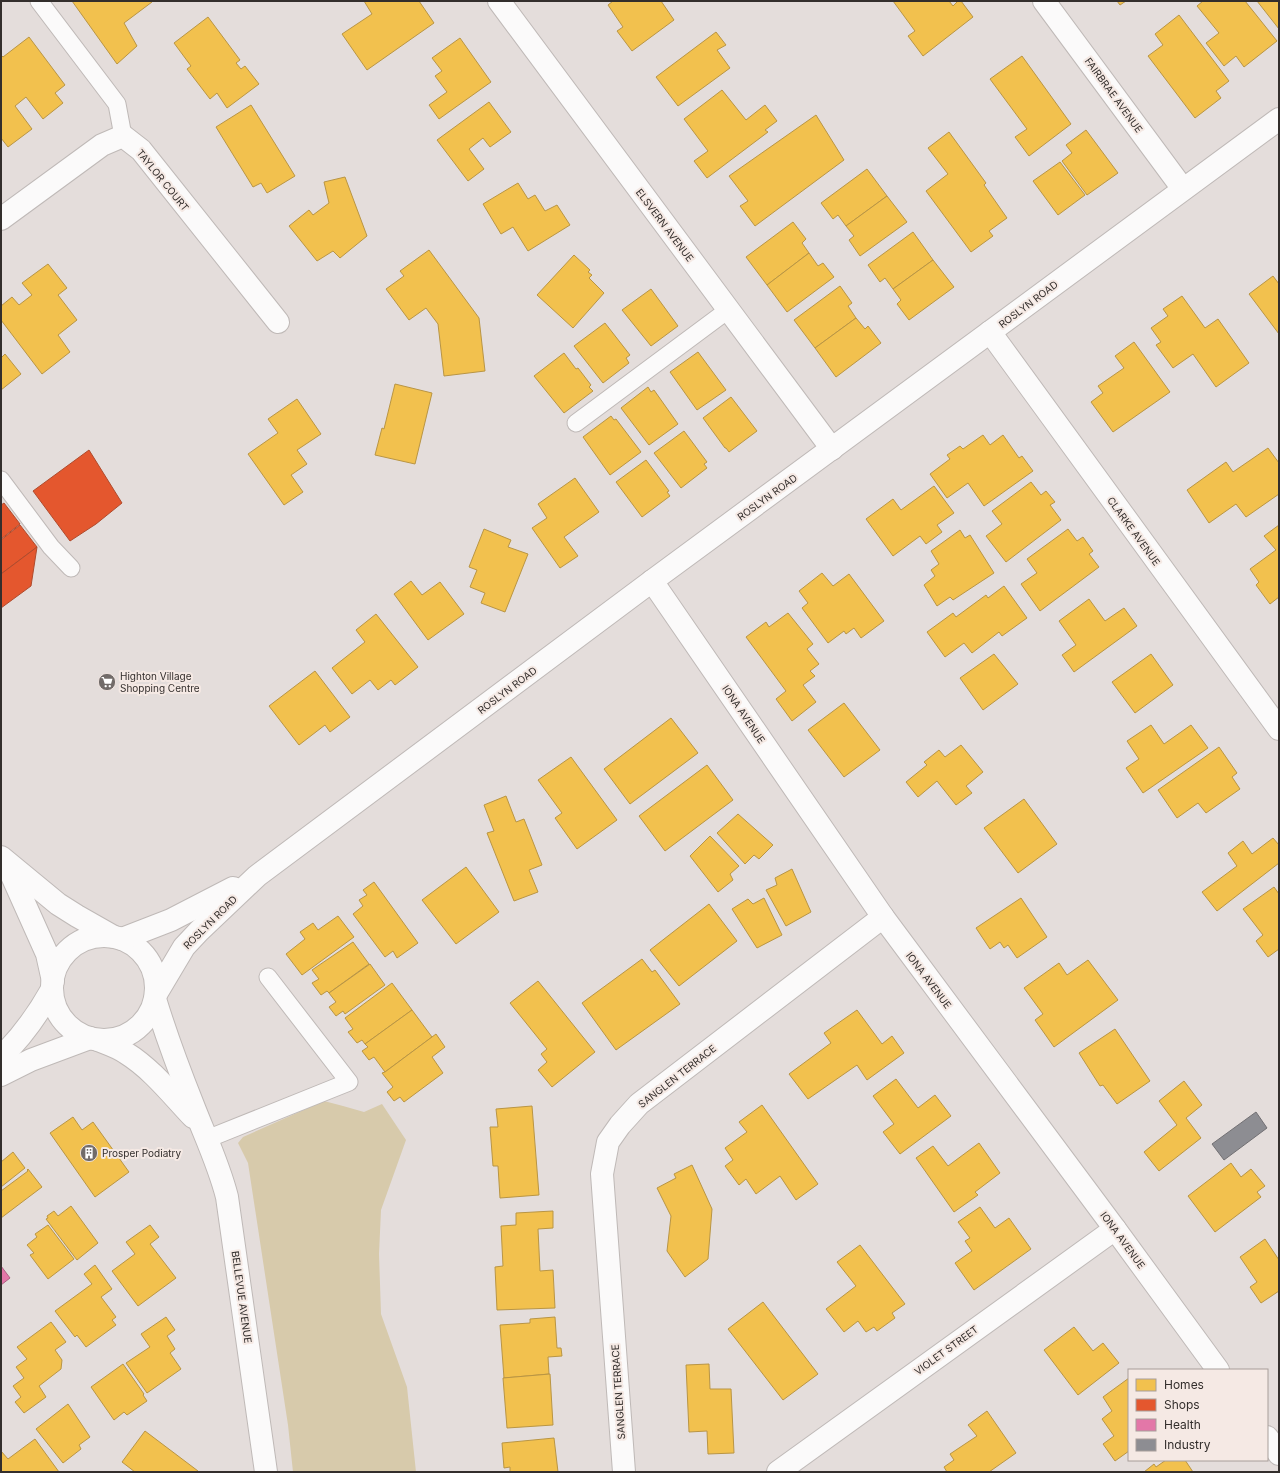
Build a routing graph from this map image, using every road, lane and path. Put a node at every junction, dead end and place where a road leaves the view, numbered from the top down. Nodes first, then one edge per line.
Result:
1 (39, 1) edge
2 (499, 1) edge
3 (1044, 1) edge
4 (1279, 119) edge
5 (123, 136) junction
6 (1183, 189) junction
7 (1, 219) edge
8 (728, 310) junction
9 (278, 322) dead end
10 (990, 332) junction
11 (576, 423) dead end
12 (832, 449) junction
13 (1, 480) edge
14 (71, 568) dead end
15 (652, 581) junction
16 (1279, 729) edge
17 (3, 859) edge
18 (257, 876) junction
19 (882, 917) junction
20 (118, 938) junction
21 (268, 976) dead end
22 (52, 985) junction
23 (156, 996) junction
24 (94, 1039) junction
25 (1, 1057) edge
26 (1, 1075) edge
27 (204, 1133) junction
28 (1115, 1228) junction
29 (1217, 1369) edge
30 (1268, 1438) edge
31 (1279, 1454) edge
32 (266, 1472) edge
33 (624, 1472) edge
34 (778, 1472) edge

1 - 5 lane
2 - 8 street, ELSVERN AVENUE
3 - 6 street, FAIRBRAE AVENUE
4 - 6 street, ROSLYN ROAD
5 - 7 street
5 - 9 street, TAYLOR COURT
6 - 10 street, ROSLYN ROAD
8 - 11 lane
8 - 12 street, ELSVERN AVENUE
10 - 12 street, ROSLYN ROAD
10 - 16 street, CLARKE AVENUE
12 - 15 street, ROSLYN ROAD
13 - 14 lane
15 - 18 street, ROSLYN ROAD
15 - 19 street, IONA AVENUE
17 - 20 street
17 - 22 street
18 - 20 street, ROSLYN ROAD
18 - 23 street, ROSLYN ROAD
19 - 28 street, IONA AVENUE
19 - 33 street, SANGLEN TERRACE
20 - 22 street, ROSLYN ROAD
20 - 23 street, ROSLYN ROAD
21 - 27 lane
22 - 24 street
22 - 25 street, ROSLYN ROAD
23 - 24 street, ROSLYN ROAD
23 - 27 street, BELLEVUE AVENUE
24 - 26 street, ROSLYN ROAD
24 - 27 street, BELLEVUE AVENUE
27 - 32 street, BELLEVUE AVENUE
28 - 29 street, IONA AVENUE
28 - 34 street, VIOLET STREET
30 - 31 street

